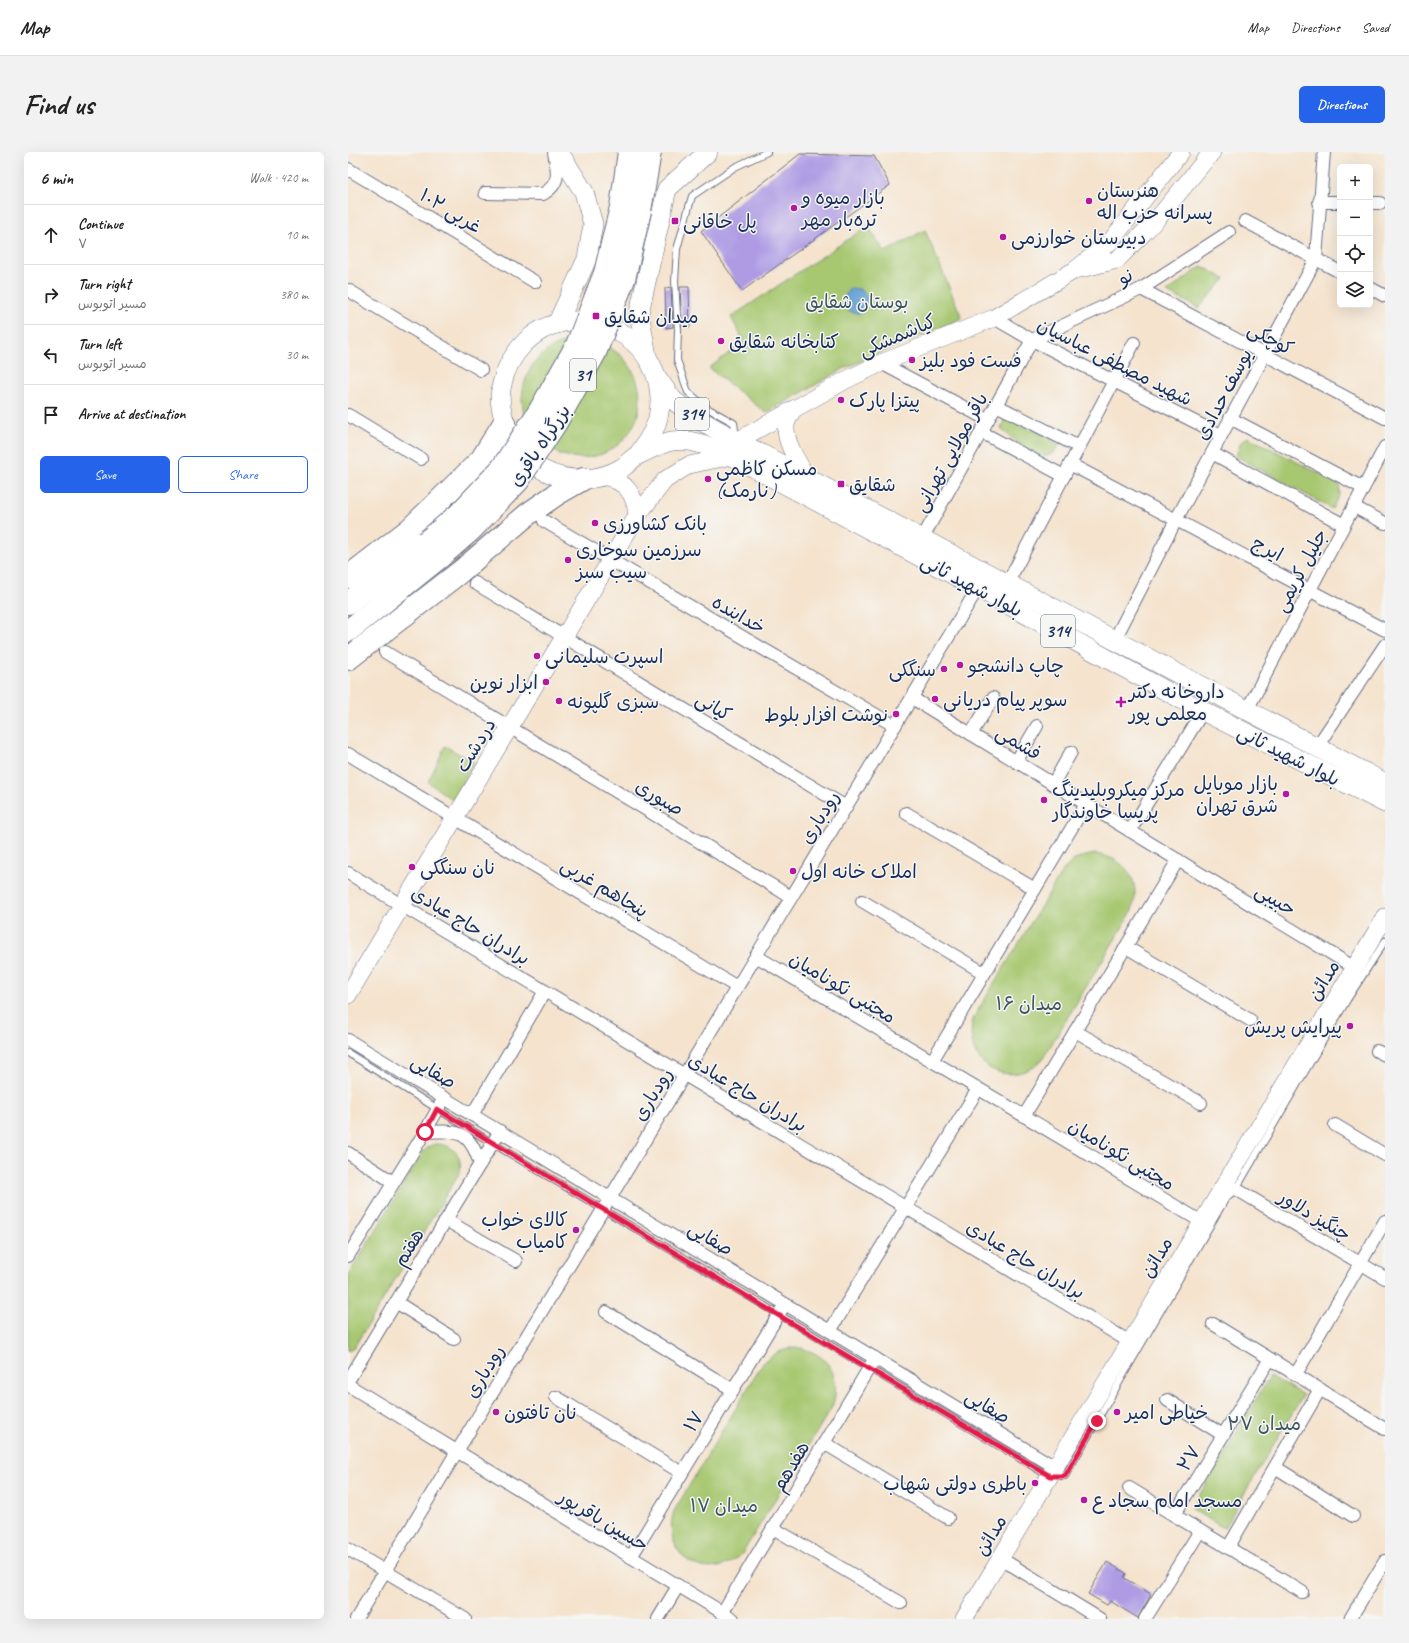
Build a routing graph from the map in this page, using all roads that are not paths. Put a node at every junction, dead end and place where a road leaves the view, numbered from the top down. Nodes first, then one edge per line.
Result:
1 (554, 152) edge
2 (559, 152) edge
3 (629, 152) edge
4 (650, 152) edge
5 (708, 152) edge
6 (767, 152) edge
7 (1181, 152) edge
8 (1212, 152) edge
9 (1324, 152) edge
10 (348, 169) edge
11 (485, 193) dead end
12 (1319, 202) junction
13 (1337, 202) edge
14 (1245, 222) dead end
15 (1229, 232) dead end
16 (1316, 259) junction
17 (1074, 270) junction
18 (1337, 270) edge
19 (535, 282) dead end
20 (1141, 289) junction
21 (348, 290) edge
22 (1373, 290) edge
23 (1385, 296) edge
24 (994, 318) junction
25 (557, 324) junction
26 (1032, 340) junction
27 (1134, 343) dead end
28 (1265, 354) junction
29 (648, 358) junction
30 (881, 363) junction
31 (481, 370) dead end
32 (656, 376) junction
33 (1114, 381) junction
34 (996, 405) junction
35 (793, 409) junction
36 (348, 415) edge
37 (1230, 418) junction
38 (1385, 418) edge
39 (988, 420) junction
40 (504, 423) junction
41 (981, 432) junction
42 (1221, 435) junction
43 (1385, 447) edge
44 (1079, 448) junction
45 (735, 449) junction
46 (1212, 453) junction
47 (638, 455) junction
48 (421, 459) dead end
49 (1070, 464) junction
50 (1064, 476) junction
51 (593, 478) junction
52 (807, 478) junction
53 (1363, 488) junction
54 (1354, 507) junction
55 (637, 516) junction
56 (1176, 520) junction
57 (544, 521) dead end
58 (1385, 523) edge
59 (1344, 524) junction
60 (922, 539) junction
61 (433, 550) junction
62 (611, 559) junction
63 (348, 577) edge
64 (475, 583) dead end
65 (1007, 584) junction
66 (978, 588) junction
67 (1310, 590) junction
68 (348, 603) edge
69 (1385, 630) edge
70 (348, 631) edge
71 (564, 636) junction
72 (1114, 641) junction
73 (1385, 645) edge
74 (385, 652) dead end
75 (1145, 657) junction
76 (348, 659) edge
77 (1136, 674) junction
78 (912, 698) junction
79 (993, 698) dead end
80 (1247, 710) junction
81 (1203, 711) junction
82 (895, 726) junction
83 (1036, 726) dead end
84 (510, 727) junction
85 (971, 734) junction
86 (1316, 748) junction
87 (1071, 752) dead end
88 (348, 754) edge
89 (1016, 762) junction
90 (1385, 783) edge
91 (1053, 784) junction
92 (1385, 803) edge
93 (1086, 804) junction
94 (846, 807) junction
95 (906, 813) dead end
96 (455, 818) junction
97 (1130, 831) junction
98 (1178, 860) junction
99 (348, 873) edge
100 (1035, 889) junction
101 (791, 897) junction
102 (862, 901) dead end
103 (402, 905) junction
104 (1385, 918) edge
105 (1385, 941) edge
106 (1126, 947) junction
107 (756, 956) junction
108 (1355, 968) junction
109 (984, 973) junction
110 (737, 987) junction
111 (544, 991) junction
112 (348, 995) edge
113 (1250, 1020) dead end
114 (1075, 1031) junction
115 (348, 1040) edge
116 (348, 1053) edge
117 (932, 1061) junction
118 (684, 1075) junction
119 (978, 1088) junction
120 (444, 1098) junction
121 (1201, 1103) dead end
122 (437, 1109) junction
123 (472, 1115) junction
124 (1024, 1116) junction
125 (1335, 1125) dead end
126 (500, 1131) junction
127 (425, 1132) junction
128 (492, 1143) junction
129 (348, 1153) edge
130 (1385, 1155) edge
131 (480, 1164) junction
132 (393, 1182) junction
133 (1231, 1186) junction
134 (610, 1198) junction
135 (905, 1208) junction
136 (603, 1209) junction
137 (446, 1220) junction
138 (1385, 1221) edge
139 (1202, 1222) junction
140 (348, 1256) edge
141 (516, 1261) dead end
142 (1360, 1264) junction
143 (1385, 1278) edge
144 (396, 1302) junction
145 (785, 1304) junction
146 (606, 1312) dead end
147 (778, 1315) junction
148 (1213, 1324) dead end
149 (830, 1331) junction
150 (454, 1339) dead end
151 (1130, 1342) junction
152 (1270, 1358) junction
153 (873, 1363) junction
154 (1296, 1374) junction
155 (348, 1381) edge
156 (348, 1385) edge
157 (1320, 1389) junction
158 (732, 1390) junction
159 (556, 1397) dead end
160 (1166, 1400) dead end
161 (1385, 1429) edge
162 (1223, 1435) junction
163 (824, 1444) junction
164 (457, 1451) junction
165 (1275, 1467) junction
166 (1052, 1472) junction
167 (682, 1473) junction
168 (1129, 1488) dead end
169 (1174, 1515) junction
170 (1353, 1516) dead end
171 (948, 1518) dead end
172 (773, 1528) junction
173 (1200, 1531) junction
174 (348, 1548) edge
175 (1228, 1548) junction
176 (632, 1557) junction
177 (1000, 1558) junction
178 (1385, 1561) edge
179 (385, 1571) junction
180 (678, 1586) junction
181 (1302, 1592) dead end
182 (901, 1604) dead end
183 (722, 1612) junction
184 (356, 1619) edge
185 (465, 1619) edge
186 (658, 1619) edge
187 (733, 1619) edge
188 (964, 1619) edge
189 (1100, 1619) edge
190 (1145, 1619) edge
191 (1350, 1619) edge

1 - 11 street
2 - 25 main road
3 - 61 highway, بزرگراه باقری / 31, bridge
4 - 61 highway, بزرگراه باقری / 31, bridge
5 - 29 main road
6 - 45 lane
7 - 17 main road, کیاشمشکی
8 - 17 main road, کیاشمشکی
9 - 12 street, یوسف حدادی
10 - 19 street, ۱۰۲ غربی
12 - 13 street
12 - 16 street, یوسف حدادی
14 - 16 street
15 - 20 street, نو
16 - 18 street
16 - 28 street, یوسف حدادی
17 - 24 main road, کیاشمشکی
20 - 26 street, نو
20 - 28 street, کوچکی
21 - 31 street
22 - 23 street
24 - 26 street, شهید مصطفی عباسیان
24 - 30 main road, کیاشمشکی
25 - 29 main road
25 - 40 main road
26 - 33 street, شهید مصطفی عباسیان
26 - 34 street, باقر مولایی تهرانی
27 - 33 street
28 - 37 street, یوسف حدادی
28 - 38 street, کوچکی
29 - 32 main road
30 - 35 main road, کیاشمشکی
30 - 39 street
32 - 45 main road, بلوار شهید ثانی / 314
32 - 47 main road
33 - 42 street, شهید مصطفی عباسیان
33 - 44 street
34 - 39 street, باقر مولایی تهرانی
34 - 44 street
35 - 45 main road, کیاشمشکی
35 - 52 main road
36 - 48 street
37 - 42 street, یوسف حدادی
37 - 53 street
39 - 41 street, باقر مولایی تهرانی
40 - 51 main road
40 - 63 highway
41 - 50 street
41 - 60 street, باقر مولایی تهرانی
42 - 46 street, یوسف حدادی
43 - 53 street, جلیل کریمی
44 - 49 street
45 - 47 main road, بلوار شهید ثانی / 314
45 - 52 main road, بلوار شهید ثانی / 314
45 - 55 main road, دردشت
45 - 66 main road, بلوار شهید ثانی / 314
46 - 56 street, یوسف حدادی
46 - 59 street
47 - 51 main road
49 - 50 street
49 - 56 street, ایرج
50 - 65 street
51 - 55 main road
51 - 76 highway
52 - 60 main road, بلوار شهید ثانی / 314
53 - 54 street, جلیل کریمی
54 - 58 street
54 - 59 street, جلیل کریمی
55 - 62 main road, دردشت
56 - 67 street, ایرج
56 - 72 street, یوسف حدادی
57 - 62 street, خدابنده
59 - 67 street, جلیل کریمی
60 - 65 main road, بلوار شهید ثانی / 314
61 - 68 highway, بزرگراه باقری / 31
61 - 70 highway, بزرگراه باقری / 31
62 - 71 main road, دردشت
62 - 82 street, خدابنده
64 - 71 street, کیانی
65 - 72 main road, بلوار شهید ثانی / 314
66 - 77 main road, بلوار شهید ثانی / 314
66 - 78 street, رودباری
67 - 69 street, ایرج
67 - 80 street, جلیل کریمی
71 - 84 main road, دردشت
71 - 94 street, کیانی
72 - 75 main road, بلوار شهید ثانی / 314
73 - 86 street
74 - 84 street, صبوری
75 - 77 main road
75 - 80 main road, بلوار شهید ثانی / 314
77 - 81 main road, بلوار شهید ثانی / 314
78 - 82 street, رودباری
78 - 85 street, فشمی
79 - 85 street
80 - 86 main road, بلوار شهید ثانی / 314
81 - 92 main road, بلوار شهید ثانی / 314
81 - 97 street
82 - 94 street, رودباری
83 - 89 street
84 - 96 main road, دردشت
84 - 101 street, صبوری
85 - 89 street, فشمی
86 - 90 main road, بلوار شهید ثانی / 314
87 - 91 street
88 - 96 street, پنجاهم غربی
89 - 91 street, فشمی
91 - 93 street, فشمی
93 - 97 street
93 - 100 street
94 - 101 street, رودباری
95 - 100 street
96 - 103 main road, دردشت
96 - 110 street, پنجاهم غربی
97 - 98 street
98 - 106 street
98 - 108 street, حبیبی
99 - 103 street, برادران حاج عبادی
100 - 109 street
101 - 107 street, رودباری
102 - 109 street
103 - 111 street, برادران حاج عبادی
103 - 112 main road, دردشت
104 - 108 main road, مدائن
105 - 133 lane
106 - 113 street
106 - 114 street
107 - 110 street, رودباری
107 - 117 street, مجتبی نکونامیان
108 - 133 main road, مدائن
109 - 117 street
110 - 118 street, رودباری
111 - 118 street, برادران حاج عبادی
111 - 123 street
114 - 121 street
114 - 124 street
115 - 120 street, صفایی
116 - 122 lane
117 - 119 street
118 - 134 street, رودباری
118 - 135 street, برادران حاج عبادی
119 - 124 street
119 - 135 street
120 - 122 street
120 - 123 street, صفایی
122 - 127 street
122 - 128 lane
123 - 126 street, صفایی
124 - 139 street, مجتبی نکونامیان
125 - 130 street
126 - 128 street, هفتم
126 - 134 street, صفایی
127 - 131 street
127 - 132 street
128 - 131 street, هفتم
128 - 136 lane
129 - 132 street
131 - 137 street, هفتم
132 - 140 street
133 - 139 main road, مدائن
133 - 142 street, چنگیز دلاور
133 - 166 lane
134 - 136 street, رودباری
134 - 145 street, صفایی
135 - 149 street
135 - 151 street, برادران حاج عبادی
136 - 147 lane
136 - 164 street, رودباری
137 - 141 street
137 - 144 street, هفتم
138 - 142 street
139 - 151 main road, مدائن
142 - 143 street, چنگیز دلاور
142 - 154 street
144 - 150 street
144 - 155 street, هفتم
145 - 147 street, ۱۷
145 - 149 street, صفایی
146 - 158 street
147 - 153 lane
147 - 158 street, ۱۷
148 - 152 street
149 - 153 street, صفایی
151 - 166 main road, مدائن
152 - 154 street
152 - 162 street, ۲۷
153 - 163 street, هفدهم
153 - 166 street, صفایی
154 - 157 street
156 - 164 street, حسین باقرپور
157 - 161 street
157 - 165 street
158 - 167 street, ۱۷
159 - 167 street
160 - 162 street
162 - 169 street, ۲۷
163 - 171 street
163 - 172 street, هفدهم
164 - 176 street, حسین باقرپور
164 - 179 street, رودباری
165 - 170 street
165 - 175 street
166 - 177 main road, مدائن
167 - 176 street, ۱۷
168 - 169 street
169 - 173 street
172 - 182 street
172 - 183 street, هفدهم
173 - 175 street
173 - 190 street
174 - 179 street
175 - 181 street
176 - 180 street, حسین باقرپور
177 - 188 main road, مدائن
177 - 189 street
178 - 191 street
179 - 184 street, رودباری
179 - 185 street
180 - 183 street, حسین باقرپور
180 - 186 street
183 - 187 street, حسین باقرپور

